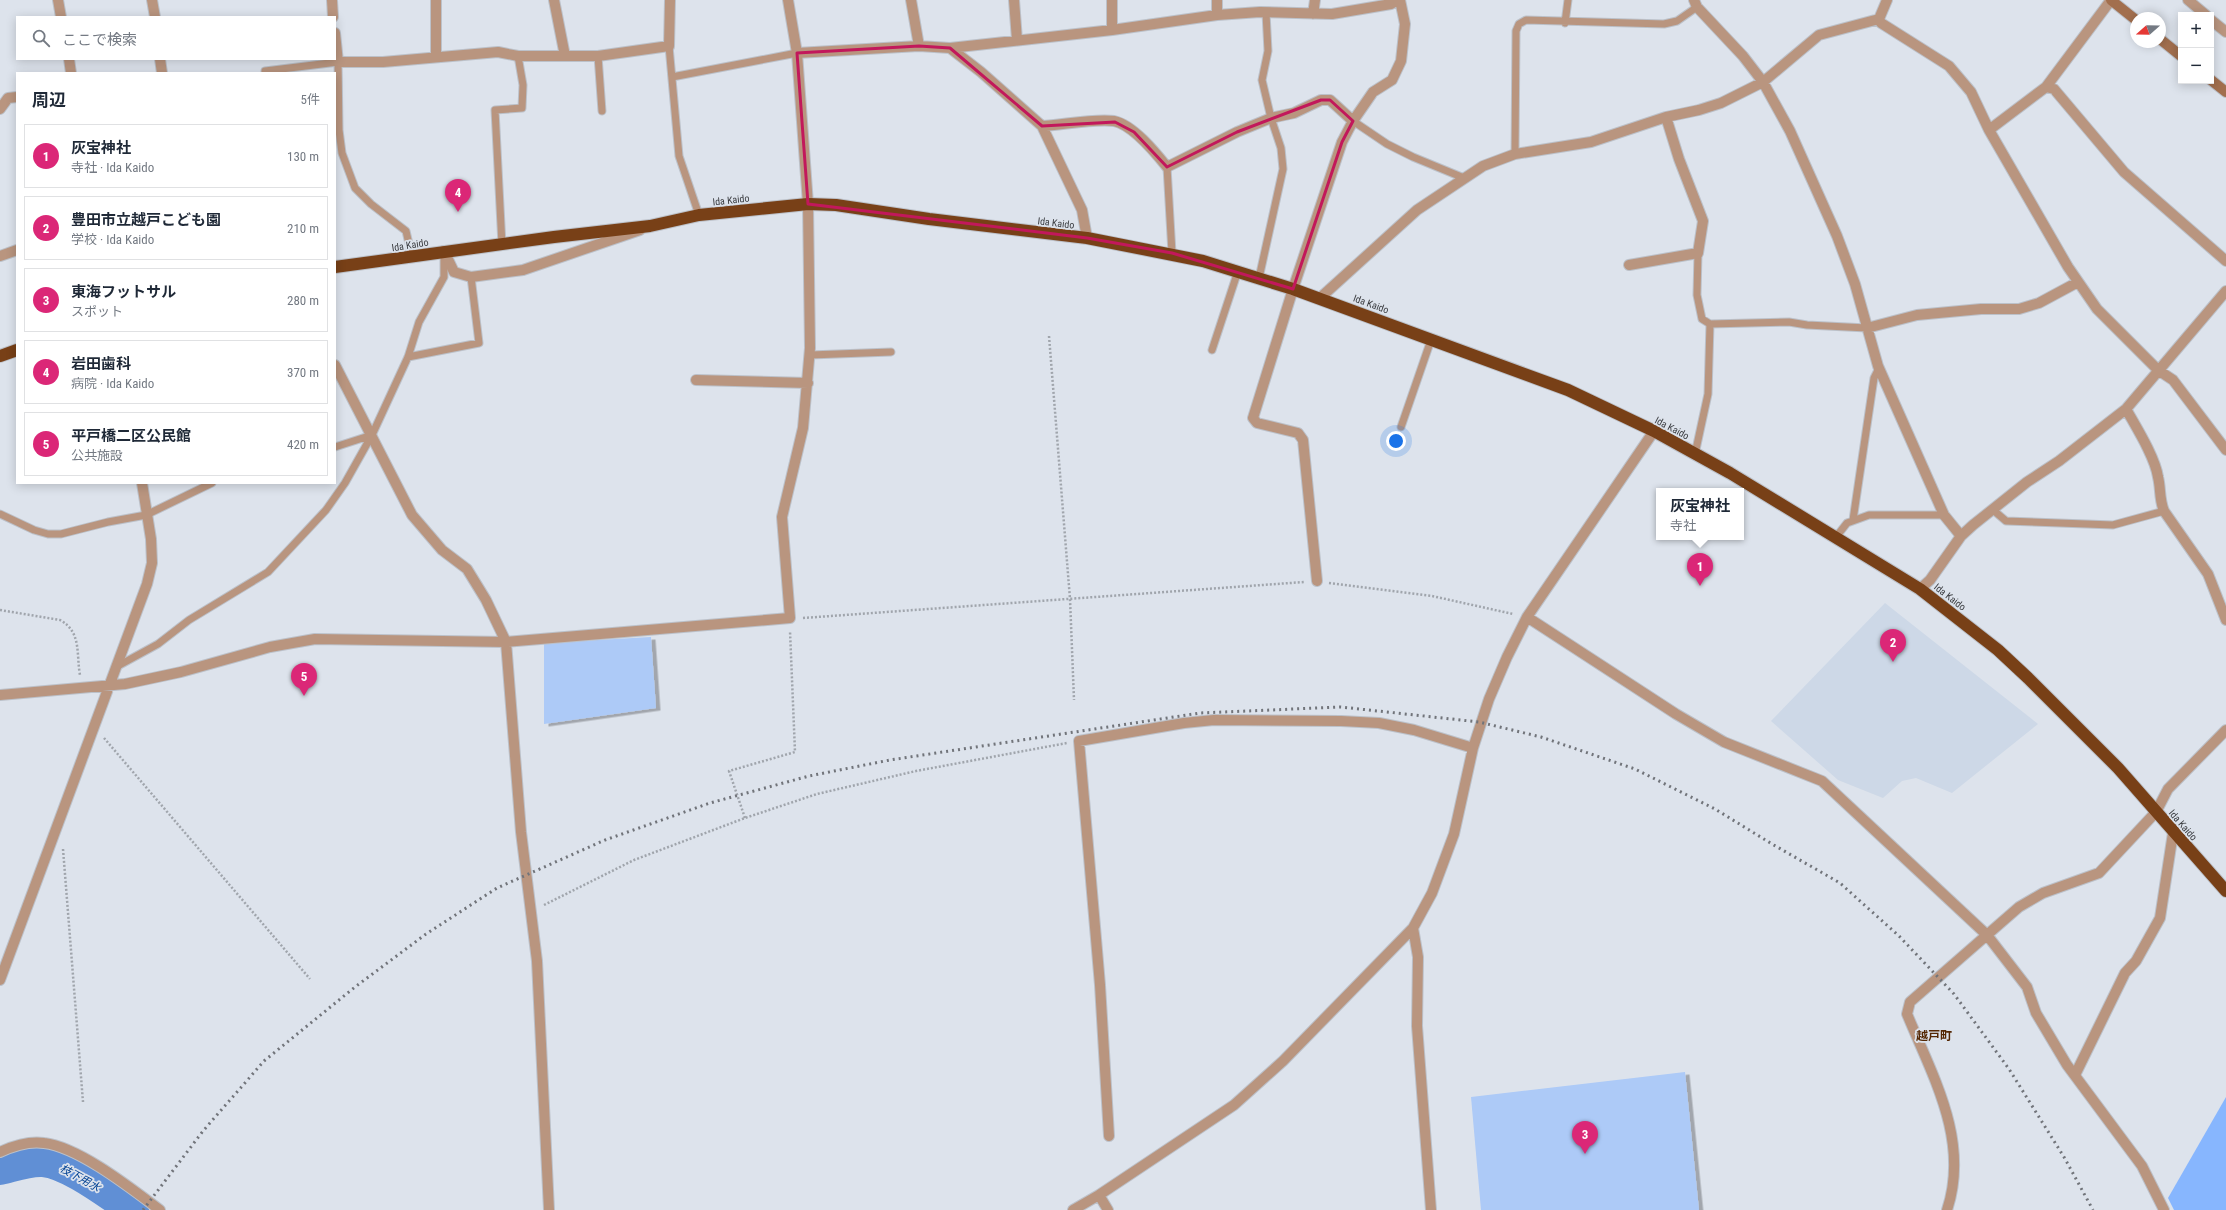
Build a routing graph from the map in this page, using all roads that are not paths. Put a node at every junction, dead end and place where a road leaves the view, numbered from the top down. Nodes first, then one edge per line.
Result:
1 (58, 0) edge
2 (152, 0) edge
3 (332, 0) edge
4 (436, 0) edge
5 (554, 0) edge
6 (670, 0) edge
7 (788, 0) edge
8 (911, 0) edge
9 (1014, 0) edge
10 (1112, 0) edge
11 (1217, 0) edge
12 (1315, 0) edge
13 (1398, 0) edge
14 (1568, 0) edge
15 (1887, 0) edge
16 (2111, 0) edge
17 (2188, 0) edge
18 (1696, 4) edge
19 (1266, 12) junction
20 (2202, 12) edge
21 (1313, 14) junction
22 (1217, 15) junction
23 (2130, 15) edge
24 (61, 16) edge
25 (154, 16) edge
26 (334, 16) edge
27 (1878, 18) junction
28 (2214, 22) edge
29 (1565, 23) junction
30 (1112, 30) junction
31 (2226, 32) edge
32 (1017, 40) junction
33 (336, 43) edge
34 (2166, 44) edge
35 (669, 46) junction
36 (919, 46) junction
37 (950, 48) junction
38 (797, 53) junction
39 (2178, 54) edge
40 (436, 56) junction
41 (518, 56) junction
42 (565, 56) junction
43 (598, 56) junction
44 (69, 60) edge
45 (160, 60) edge
46 (338, 62) junction
47 (71, 72) edge
48 (162, 72) edge
49 (265, 72) edge
50 (672, 78) junction
51 (1763, 82) junction
52 (2214, 82) edge
53 (2046, 87) junction
54 (2226, 92) edge
55 (16, 96) edge
56 (0, 109) edge
57 (602, 111) dead end
58 (1666, 117) junction
59 (1271, 118) junction
60 (1353, 121) junction
61 (1042, 126) junction
62 (337, 130) edge
63 (1989, 130) junction
64 (1515, 154) junction
65 (1168, 167) junction
66 (1464, 178) junction
67 (808, 204) junction
68 (699, 215) junction
69 (650, 226) junction
70 (1087, 238) junction
71 (502, 245) junction
72 (16, 250) edge
73 (444, 251) junction
74 (1698, 253) junction
75 (1172, 254) junction
76 (0, 256) edge
77 (412, 257) junction
78 (2226, 261) edge
79 (1629, 265) dead end
80 (336, 267) edge
81 (1238, 271) junction
82 (471, 277) junction
83 (1259, 278) junction
84 (2078, 282) junction
85 (1293, 288) junction
86 (2226, 291) edge
87 (1320, 298) junction
88 (1710, 324) junction
89 (1867, 328) junction
90 (1432, 340) junction
91 (16, 350) edge
92 (1212, 350) dead end
93 (891, 352) dead end
94 (810, 355) junction
95 (0, 356) edge
96 (408, 356) junction
97 (336, 367) edge
98 (1879, 368) junction
99 (2158, 370) junction
100 (696, 380) dead end
101 (808, 383) junction
102 (2126, 409) junction
103 (1401, 427) dead end
104 (1654, 431) junction
105 (372, 435) junction
106 (336, 448) edge
107 (2226, 450) edge
108 (1695, 454) junction
109 (142, 484) edge
110 (210, 484) edge
111 (1992, 509) junction
112 (2164, 511) junction
113 (0, 514) edge
114 (146, 515) junction
115 (1944, 515) junction
116 (1853, 520) junction
117 (1961, 536) junction
118 (1836, 537) junction
119 (1317, 581) road end
120 (1920, 589) junction
121 (1528, 617) junction
122 (2226, 620) edge
123 (506, 642) junction
124 (116, 668) junction
125 (111, 686) junction
126 (0, 695) edge
127 (2226, 730) edge
128 (1473, 748) junction
129 (2156, 812) junction
130 (2173, 832) junction
131 (2224, 885) edge
132 (1413, 928) junction
133 (1987, 935) junction
134 (0, 980) edge
135 (2075, 1075) junction
136 (1109, 1136) dead end
137 (0, 1152) edge
138 (1099, 1195) junction
139 (160, 1210) edge
140 (549, 1210) edge
141 (1073, 1210) edge
142 (1108, 1210) edge
143 (1431, 1210) edge
144 (1947, 1210) edge
145 (2164, 1210) edge

1 - 24 street
2 - 25 street
3 - 26 street
4 - 40 street
5 - 42 street
6 - 35 street
7 - 38 street
8 - 36 street
9 - 32 street
10 - 30 street
11 - 22 street
12 - 21 street
13 - 21 street
13 - 60 street
14 - 29 lane
15 - 27 street
16 - 23 street
16 - 53 street
17 - 20 street
18 - 29 lane
18 - 51 street
19 - 21 street
19 - 22 street
19 - 59 lane
22 - 30 street
27 - 51 street
27 - 63 street
28 - 31 street
29 - 64 lane
30 - 32 street
32 - 37 street
33 - 46 street
34 - 39 street
35 - 43 street
35 - 50 lane
36 - 37 street
36 - 38 street
37 - 61 street
38 - 50 lane
38 - 67 street
40 - 41 street
40 - 46 street
41 - 42 street
41 - 71 lane
42 - 43 street
43 - 57 lane
44 - 47 street
45 - 48 street
46 - 49 lane
46 - 62 lane
50 - 68 lane
51 - 58 street
51 - 89 street
52 - 54 street
53 - 63 street
53 - 78 street
55 - 56 street
58 - 64 street
58 - 74 street
59 - 60 street
59 - 65 street
59 - 83 lane
60 - 66 lane
60 - 85 street
61 - 65 street
61 - 70 street
62 - 77 lane
63 - 84 street
64 - 66 street
65 - 75 lane
66 - 87 street
67 - 68 highway, Ida Kaido
67 - 70 highway, Ida Kaido
67 - 94 street
68 - 69 highway, Ida Kaido
69 - 71 highway, Ida Kaido
69 - 82 street
70 - 75 highway, Ida Kaido
71 - 73 highway, Ida Kaido
72 - 76 street
73 - 77 highway, Ida Kaido
73 - 82 street
73 - 96 lane
74 - 79 street
74 - 88 lane
75 - 81 highway, Ida Kaido
77 - 80 highway, Ida Kaido
81 - 83 highway, Ida Kaido
81 - 92 lane
82 - 96 lane
83 - 85 highway, Ida Kaido
84 - 89 street
84 - 99 street
85 - 87 highway, Ida Kaido
85 - 119 street
86 - 99 street
87 - 90 highway, Ida Kaido
88 - 89 lane
88 - 108 lane
89 - 98 street
90 - 103 lane
90 - 104 highway, Ida Kaido
91 - 95 highway
93 - 94 lane
94 - 101 street
96 - 105 lane
97 - 105 street
98 - 115 street
98 - 116 lane
99 - 102 street
99 - 107 street
100 - 101 street
101 - 123 street
102 - 111 street
102 - 112 street
104 - 108 highway, Ida Kaido
104 - 121 street
105 - 106 lane
105 - 123 street
105 - 124 lane
108 - 118 highway, Ida Kaido
109 - 114 street
110 - 114 lane
111 - 112 lane
111 - 117 street
112 - 122 street
113 - 114 lane
114 - 124 street
115 - 116 lane
115 - 117 street
116 - 118 lane
117 - 120 street
118 - 120 highway, Ida Kaido
120 - 129 highway, Ida Kaido
121 - 128 street
121 - 133 street
123 - 125 street
123 - 140 street
124 - 125 street
125 - 126 street
125 - 134 street
127 - 129 street
128 - 132 street
128 - 136 street
129 - 130 highway, Ida Kaido
129 - 133 street
130 - 131 highway, Ida Kaido
130 - 135 street
132 - 138 street
132 - 143 street
133 - 135 street
133 - 144 street
135 - 145 street
137 - 139 street
138 - 141 street
138 - 142 street

